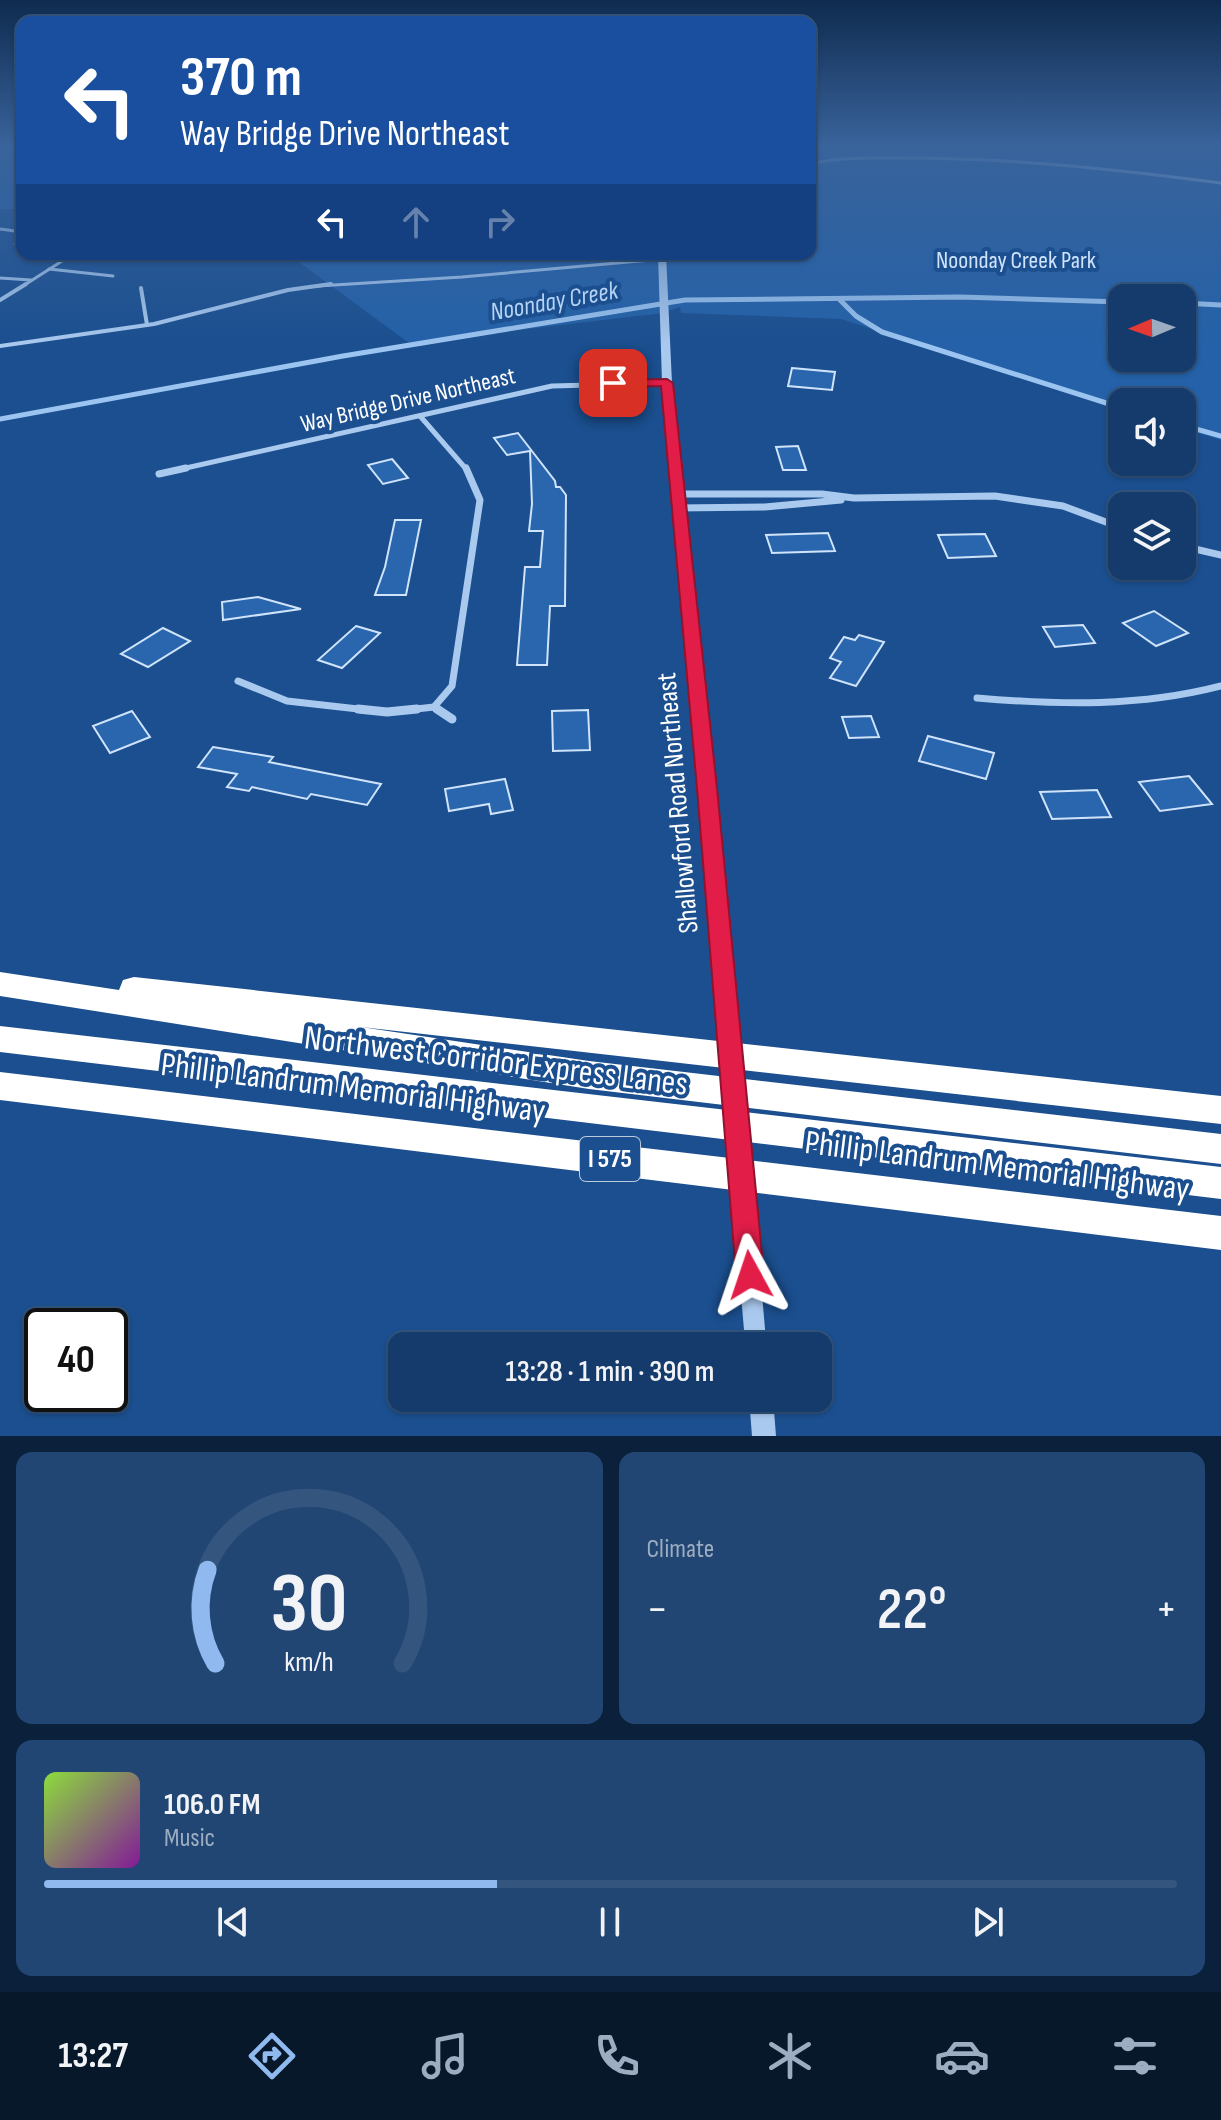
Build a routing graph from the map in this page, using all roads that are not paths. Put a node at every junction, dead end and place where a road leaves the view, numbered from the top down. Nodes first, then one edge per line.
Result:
1 (63, 260) edge
2 (662, 261) edge
3 (49, 269) junction
4 (113, 276) dead end
5 (0, 278) edge
6 (31, 280) junction
7 (141, 288) dead end
8 (0, 300) edge
9 (147, 325) junction
10 (0, 346) edge
11 (667, 383) junction
12 (420, 416) junction
13 (159, 474) dead end
14 (854, 498) junction
15 (678, 501) junction
16 (1108, 523) edge
17 (1196, 549) edge
18 (1221, 555) edge
19 (238, 681) dead end
20 (1221, 686) edge
21 (977, 698) dead end
22 (434, 707) junction
23 (452, 719) dead end
24 (0, 974) edge
25 (0, 984) edge
26 (0, 1039) edge
27 (0, 1086) edge
28 (1221, 1110) edge
29 (1221, 1149) edge
30 (1221, 1183) edge
31 (1221, 1233) edge
32 (755, 1332) edge
33 (762, 1412) edge
34 (764, 1436) edge

1 - 3 lane
2 - 9 lane
2 - 11 street, Shallowford Road Northeast
3 - 4 lane
3 - 6 lane
5 - 6 lane
6 - 8 lane
7 - 9 lane
9 - 10 lane
11 - 12 street, Way Bridge Drive Northeast
11 - 15 street, Shallowford Road Northeast
12 - 13 street, Way Bridge Drive Northeast
12 - 22 street
14 - 15 street
14 - 15 street
14 - 16 street
15 - 32 street, Shallowford Road Northeast, bridge
17 - 18 street
19 - 22 street
20 - 21 street
22 - 23 street
24 - 28 highway
25 - 29 highway
26 - 30 highway, Northwest Corridor Express Lanes
27 - 31 highway, Phillip Landrum Memorial Highway / I 575
33 - 34 street

